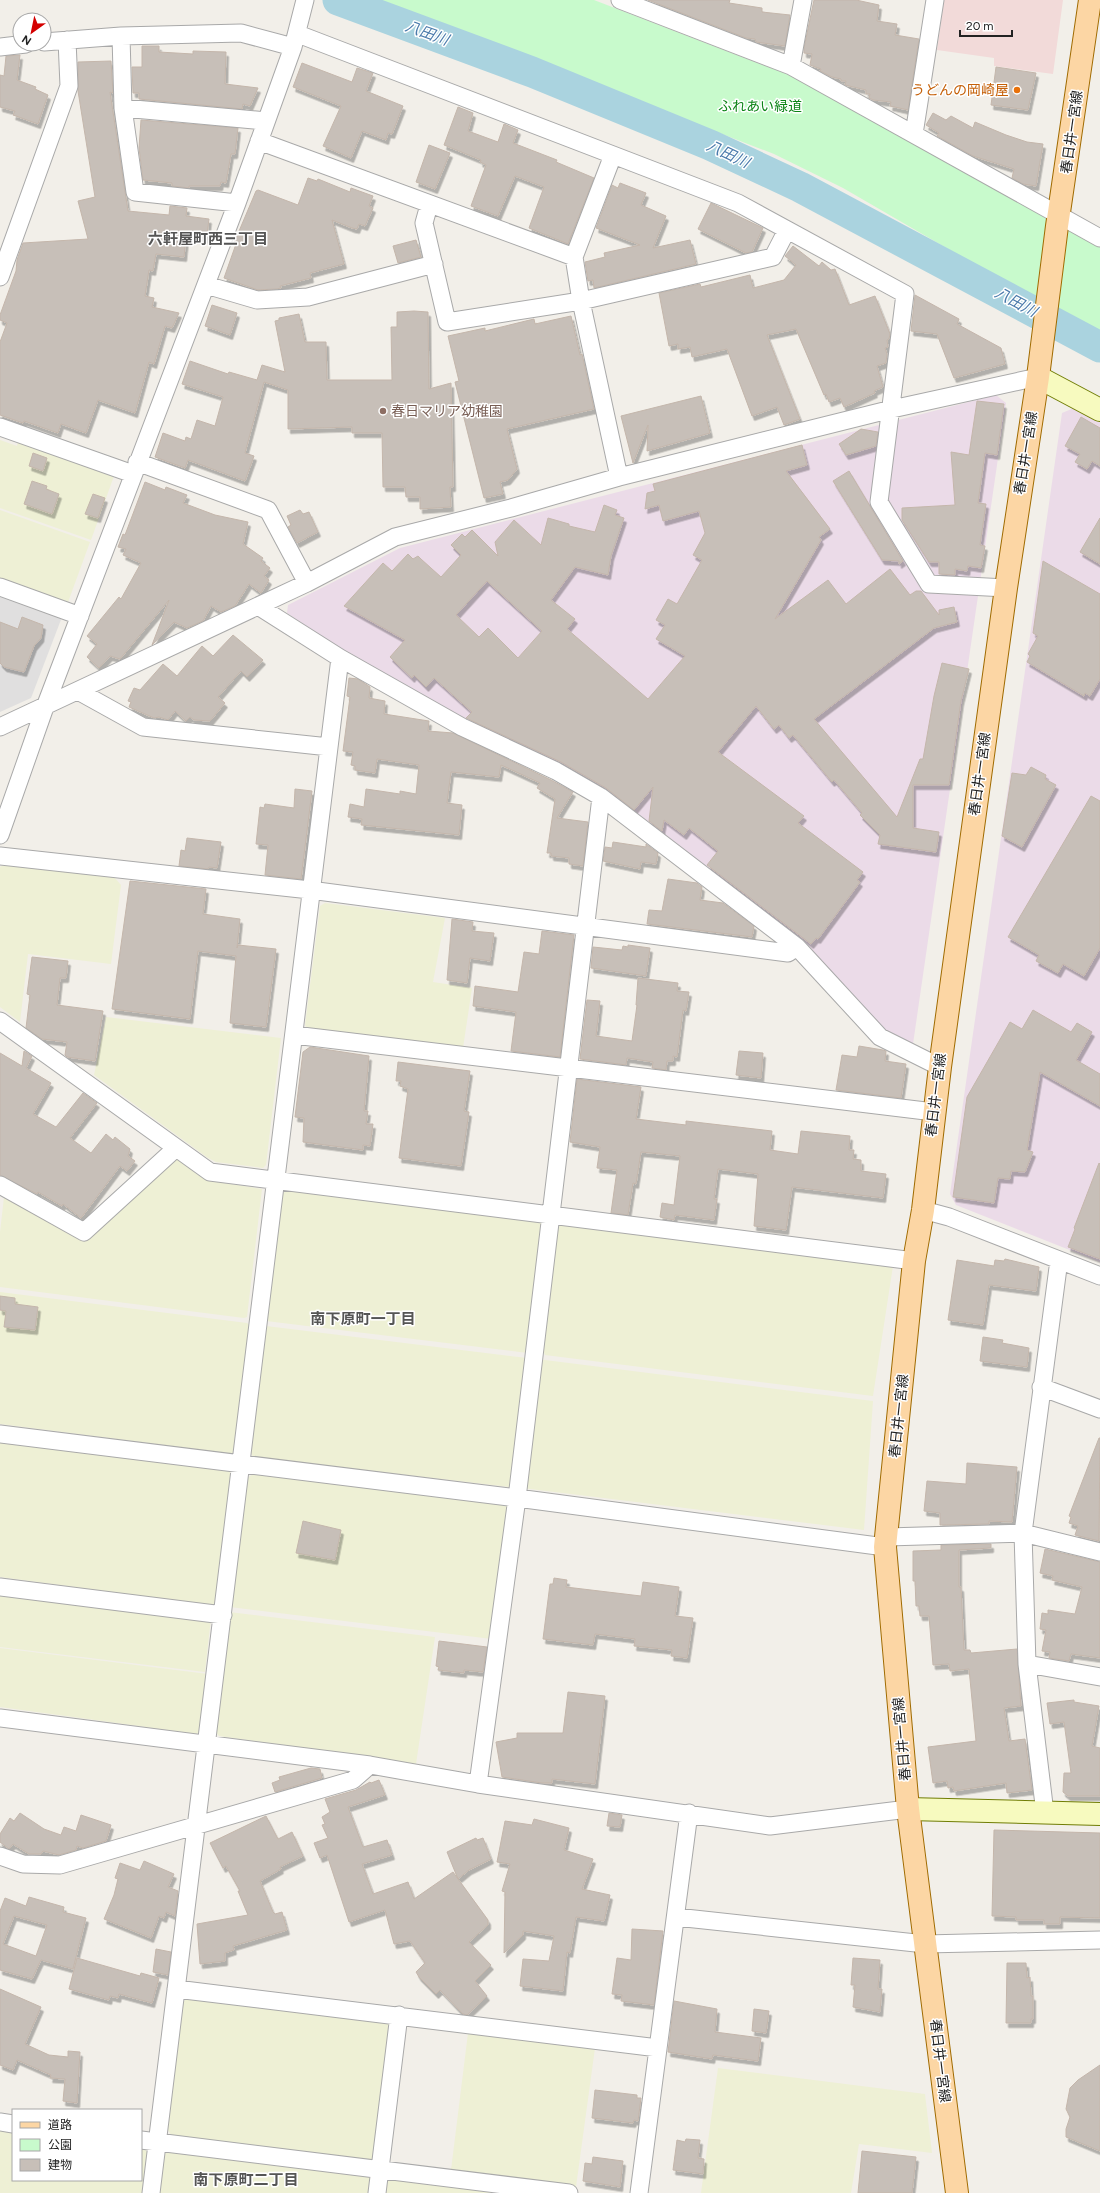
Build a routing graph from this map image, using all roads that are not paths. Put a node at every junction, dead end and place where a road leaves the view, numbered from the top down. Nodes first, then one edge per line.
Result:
1 (305, 0) edge
2 (620, 0) edge
3 (803, 0) edge
4 (934, 0) edge
5 (1090, 0) edge
6 (121, 36) junction
7 (67, 40) junction
8 (295, 40) junction
9 (52, 41) edge
10 (12, 46) edge
11 (0, 47) edge
12 (791, 66) junction
13 (123, 108) junction
14 (266, 121) junction
15 (914, 134) junction
16 (259, 141) junction
17 (613, 155) junction
18 (236, 203) junction
19 (429, 205) junction
20 (1059, 222) junction
21 (787, 230) junction
22 (1100, 238) edge
23 (574, 257) junction
24 (434, 264) junction
25 (0, 277) edge
26 (206, 285) junction
27 (581, 301) junction
28 (1038, 377) junction
29 (892, 409) junction
30 (1100, 410) edge
31 (0, 427) edge
32 (135, 468) junction
33 (619, 477) junction
34 (306, 583) junction
35 (0, 588) edge
36 (1006, 588) junction
37 (258, 606) junction
38 (80, 616) junction
39 (340, 658) junction
40 (78, 691) junction
41 (44, 707) junction
42 (0, 727) edge
43 (329, 747) junction
44 (601, 797) junction
45 (0, 836) edge
46 (0, 856) edge
47 (310, 890) junction
48 (586, 927) junction
49 (797, 947) junction
50 (0, 1021) edge
51 (294, 1035) junction
52 (940, 1067) junction
53 (567, 1068) junction
54 (934, 1112) junction
55 (176, 1148) junction
56 (275, 1180) junction
57 (0, 1185) edge
58 (923, 1210) junction
59 (551, 1214) junction
60 (1059, 1260) junction
61 (914, 1261) junction
62 (1100, 1276) edge
63 (1041, 1387) junction
64 (1100, 1410) edge
65 (0, 1434) edge
66 (242, 1465) junction
67 (517, 1498) junction
68 (1023, 1533) junction
69 (886, 1542) junction
70 (1100, 1552) edge
71 (0, 1586) edge
72 (223, 1615) junction
73 (1027, 1664) junction
74 (1100, 1677) edge
75 (0, 1718) edge
76 (207, 1744) junction
77 (370, 1765) junction
78 (478, 1784) junction
79 (908, 1809) junction
80 (689, 1813) junction
81 (1046, 1813) junction
82 (1100, 1814) edge
83 (196, 1826) junction
84 (0, 1856) edge
85 (676, 1917) junction
86 (1100, 1940) edge
87 (925, 1944) junction
88 (176, 1989) junction
89 (399, 2015) junction
90 (658, 2048) junction
91 (0, 2122) edge
92 (12, 2124) edge
93 (149, 2141) edge
94 (380, 2170) junction
95 (151, 2193) edge
96 (377, 2193) edge
97 (569, 2193) edge
98 (639, 2193) edge
99 (957, 2193) edge

1 - 8 street
2 - 12 street
3 - 12 street
4 - 15 street
5 - 20 main road, 春日井一宮線
6 - 7 street
6 - 8 street
6 - 13 street
7 - 9 street
7 - 25 street
8 - 14 street
8 - 17 street
10 - 11 street
12 - 15 street
13 - 14 street
13 - 18 street
14 - 16 street
15 - 20 street
16 - 18 street
16 - 19 street
17 - 21 street
17 - 23 street
18 - 26 street
19 - 23 street
19 - 24 street
20 - 22 street
20 - 28 main road, 春日井一宮線
21 - 27 street
21 - 29 street
23 - 27 street
24 - 26 street
24 - 27 street
26 - 32 street
27 - 33 street
28 - 29 street
28 - 30 street
28 - 36 main road, 春日井一宮線
29 - 33 street
29 - 36 street
31 - 32 street
32 - 34 street
32 - 38 street
33 - 34 street
34 - 37 street
35 - 38 street
36 - 52 main road, 春日井一宮線
37 - 39 street
37 - 40 street
38 - 41 street
39 - 43 street
39 - 44 street
40 - 41 street
40 - 43 street
41 - 42 street
41 - 45 street
43 - 47 street
44 - 48 street
44 - 49 street
46 - 47 street
47 - 48 street
47 - 51 street
48 - 49 street
48 - 53 street
49 - 52 street
50 - 55 street
51 - 53 street
51 - 56 street
52 - 54 main road, 春日井一宮線
53 - 54 street
53 - 59 street
54 - 58 main road, 春日井一宮線
55 - 56 street
55 - 57 street
56 - 59 street
56 - 66 street
58 - 60 street
58 - 61 main road, 春日井一宮線
59 - 61 street
59 - 67 street
60 - 62 street
60 - 63 street
61 - 69 main road, 春日井一宮線
63 - 64 street
63 - 68 street
65 - 66 street
66 - 67 street
66 - 72 street
67 - 69 street
67 - 78 street
68 - 69 street
68 - 70 street
68 - 73 street
69 - 79 main road, 春日井一宮線
71 - 72 street
72 - 76 street
73 - 74 street
73 - 81 street
75 - 76 street
76 - 77 street
76 - 83 street
77 - 78 street
77 - 83 street
78 - 80 street
79 - 80 street
79 - 81 street
79 - 87 main road, 春日井一宮線
80 - 85 street
81 - 82 street
83 - 84 street
83 - 88 street
85 - 87 street
85 - 90 street
86 - 87 street
87 - 99 main road, 春日井一宮線
88 - 89 street
88 - 93 street
89 - 90 street
89 - 94 street
90 - 98 street
91 - 92 street
93 - 94 street
93 - 95 street
94 - 96 street
94 - 97 street

